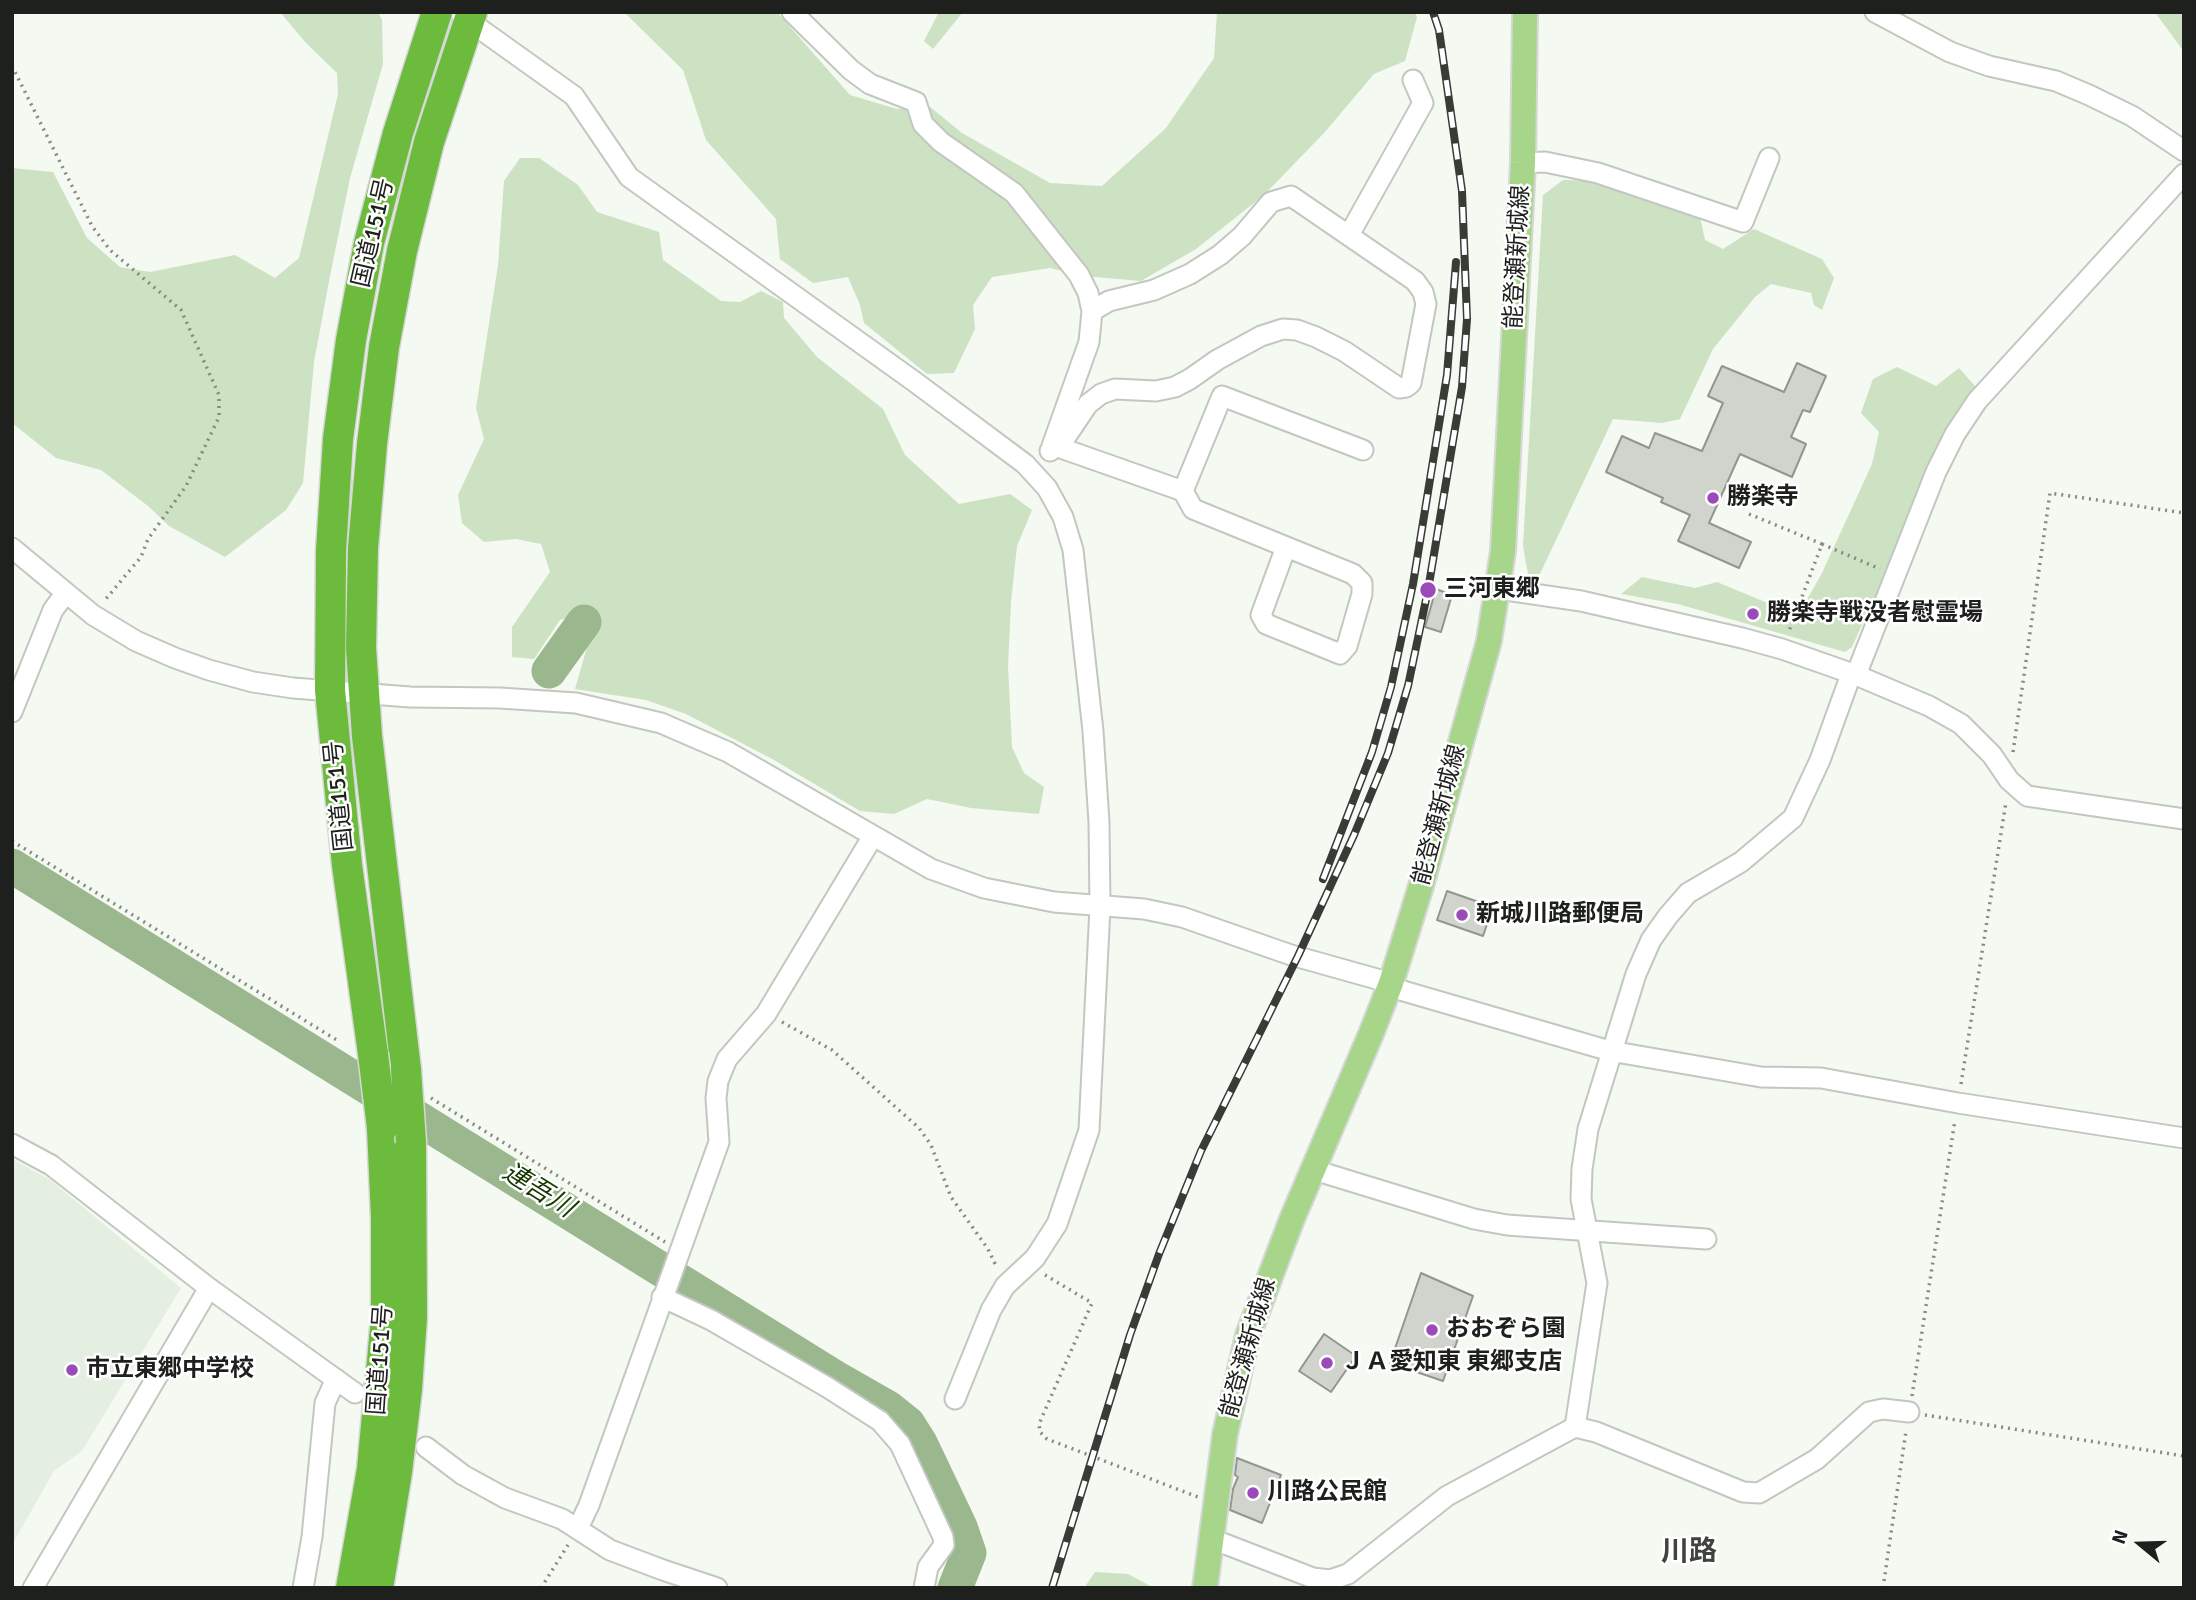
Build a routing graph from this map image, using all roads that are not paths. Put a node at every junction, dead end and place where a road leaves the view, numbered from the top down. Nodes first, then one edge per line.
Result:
1 (437, 12) edge
2 (792, 12) edge
3 (1525, 12) edge
4 (1875, 12) edge
5 (466, 15) edge
6 (1413, 80) dead end
7 (2184, 150) edge
8 (1769, 158) dead end
9 (1523, 163) junction
10 (2184, 174) edge
11 (1349, 235) junction
12 (1092, 311) junction
13 (1054, 449) junction
14 (1363, 450) dead end
15 (1037, 475) junction
16 (1183, 491) junction
17 (1286, 547) junction
18 (12, 548) edge
19 (1499, 589) junction
20 (65, 594) junction
21 (1856, 675) junction
22 (330, 690) junction
23 (364, 693) junction
24 (12, 712) edge
25 (2184, 819) edge
26 (873, 836) junction
27 (1101, 907) junction
28 (1391, 982) junction
29 (1610, 1051) junction
30 (2184, 1138) edge
31 (12, 1144) edge
32 (1313, 1168) junction
33 (1586, 1230) junction
34 (1706, 1239) dead end
35 (209, 1288) junction
36 (663, 1293) junction
37 (336, 1379) junction
38 (355, 1393) dead end
39 (956, 1399) dead end
40 (1909, 1412) road end
41 (1575, 1426) junction
42 (426, 1447) dead end
43 (578, 1528) junction
44 (1209, 1540) junction
45 (33, 1588) edge
46 (303, 1588) edge
47 (351, 1588) edge
48 (378, 1588) edge
49 (717, 1588) edge
50 (924, 1588) edge
51 (1205, 1588) edge

1 - 22 highway, 国道151号
2 - 12 street
3 - 9 main road, 能登瀬新城線
4 - 7 street
5 - 15 street
5 - 23 highway, 国道151号
6 - 11 street
8 - 9 street
9 - 19 main road, 能登瀬新城線
10 - 21 street
11 - 12 street
11 - 13 street
12 - 13 street
13 - 15 street
13 - 16 street
14 - 16 street
15 - 27 street
16 - 17 street
17 - 17 street
18 - 20 street
19 - 21 street
19 - 28 main road, 能登瀬新城線
20 - 22 street
20 - 24 street
21 - 25 street
21 - 29 street
22 - 23 street
22 - 47 highway, 国道151号, bridge
23 - 26 street
23 - 48 highway, 国道151号, bridge
26 - 27 street
26 - 36 street
27 - 28 street
27 - 39 street
28 - 29 street
28 - 32 main road, 能登瀬新城線
29 - 30 street
29 - 33 street
31 - 35 street
32 - 33 street
32 - 44 main road, 能登瀬新城線
33 - 34 street
33 - 41 street
35 - 37 street
35 - 45 street
36 - 43 street
36 - 50 street
37 - 38 street
37 - 46 street
40 - 41 street
41 - 44 street
42 - 43 street
43 - 49 street
44 - 51 main road, 能登瀬新城線

